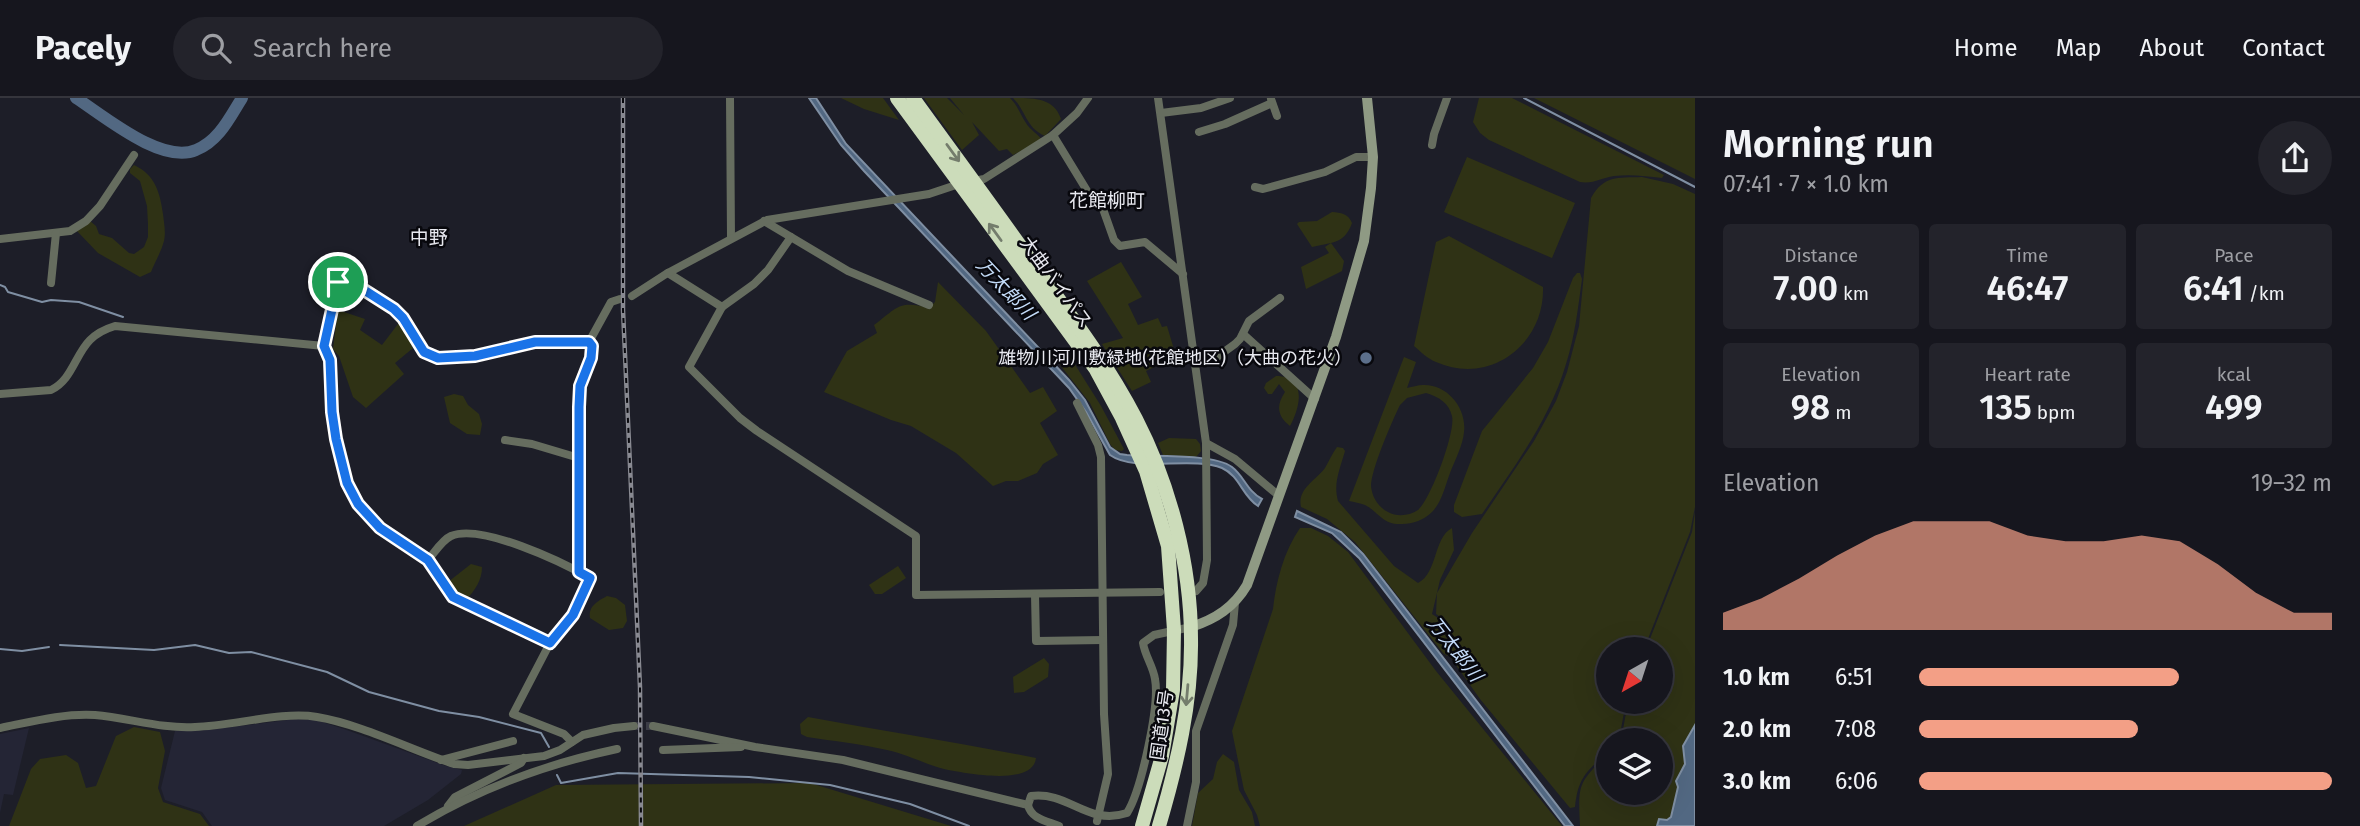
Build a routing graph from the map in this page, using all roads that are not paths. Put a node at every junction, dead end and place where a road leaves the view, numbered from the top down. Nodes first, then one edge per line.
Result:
1 (730, 98) edge
2 (897, 98) edge
3 (913, 98) edge
4 (1088, 98) edge
5 (1158, 98) edge
6 (1230, 98) edge
7 (1367, 98) edge
8 (1447, 98) edge
9 (1271, 100) edge
10 (1161, 113) junction
11 (1277, 116) dead end
12 (1199, 132) dead end
13 (1054, 135) junction
14 (1433, 145) dead end
15 (134, 155) dead end
16 (1373, 157) junction
17 (966, 182) junction
18 (1255, 187) dead end
19 (764, 221) junction
20 (56, 233) junction
21 (791, 237) junction
22 (0, 239) edge
23 (731, 239) junction
24 (668, 273) junction
25 (1183, 274) junction
26 (51, 283) dead end
27 (632, 296) dead end
28 (1280, 298) dead end
29 (620, 299) dead end
30 (929, 305) dead end
31 (722, 307) junction
32 (1243, 334) junction
33 (589, 342) junction
34 (324, 346) junction
35 (1196, 361) junction
36 (0, 394) edge
37 (1315, 399) junction
38 (1077, 403) dead end
39 (505, 440) dead end
40 (1207, 447) junction
41 (579, 458) junction
42 (1147, 460) junction
43 (1278, 495) junction
44 (428, 560) junction
45 (579, 572) junction
46 (1196, 591) dead end
47 (1160, 593) dead end
48 (1104, 594) junction
49 (1035, 595) junction
50 (1235, 603) junction
51 (1191, 627) junction
52 (1174, 630) junction
53 (1104, 640) junction
54 (550, 643) junction
55 (634, 726) tunnel mouth
56 (653, 726) tunnel mouth
57 (0, 728) edge
58 (513, 741) dead end
59 (572, 741) junction
60 (1180, 745) junction
61 (1195, 745) junction
62 (746, 746) junction
63 (617, 749) dead end
64 (663, 750) dead end
65 (524, 758) junction
66 (442, 760) junction
67 (1028, 804) junction
68 (445, 809) junction
69 (1097, 821) junction
70 (417, 826) edge
71 (1059, 826) edge
72 (1142, 826) edge
73 (1159, 826) edge
74 (1186, 826) edge

1 - 23 street
2 - 17 highway, 大曲バイパス
3 -> 17 highway, 大曲バイパス
4 - 13 street
5 - 10 street
6 - 10 street
7 - 16 street
8 - 14 street
9 - 11 street
9 - 12 street
10 - 25 street
13 - 17 street
13 - 25 street
15 - 20 street
16 - 18 street
16 - 37 street
17 - 19 street
17 - 42 highway, 大曲バイパス
19 - 21 street
19 - 23 street
20 - 22 street
20 - 26 street
21 - 30 street
21 - 31 street
23 - 24 street
24 - 27 street
24 - 31 street
25 - 35 street
28 - 32 street
29 - 33 street
31 - 49 street
32 - 35 street
32 - 37 street
33 - 34 street
33 - 41 street
34 - 36 street
34 - 44 street
35 - 40 street
37 - 43 street
38 - 48 street
39 - 41 street
40 - 43 street
40 - 46 street
41 - 45 street
42 - 51 highway, 大曲バイパス
42 - 52 highway, 大曲バイパス
43 - 50 street
44 - 45 street
44 - 54 street
45 - 54 street
47 - 48 street
48 - 49 street
48 - 53 street
49 - 53 street
50 - 51 street
50 - 61 street
51 - 52 street
51 -> 60 highway, 国道13号
52 - 69 street
52 - 72 highway, 国道13号
53 - 69 street
54 - 59 street
55 - 59 street
56 - 62 street
57 - 66 street
58 - 66 street
59 - 65 street
60 - 61 street
60 - 73 highway, 国道13号
61 - 74 street
62 - 64 street
62 - 67 street
63 - 68 street
65 - 66 street
65 - 68 street
67 - 69 street
67 - 71 street
68 - 70 street

